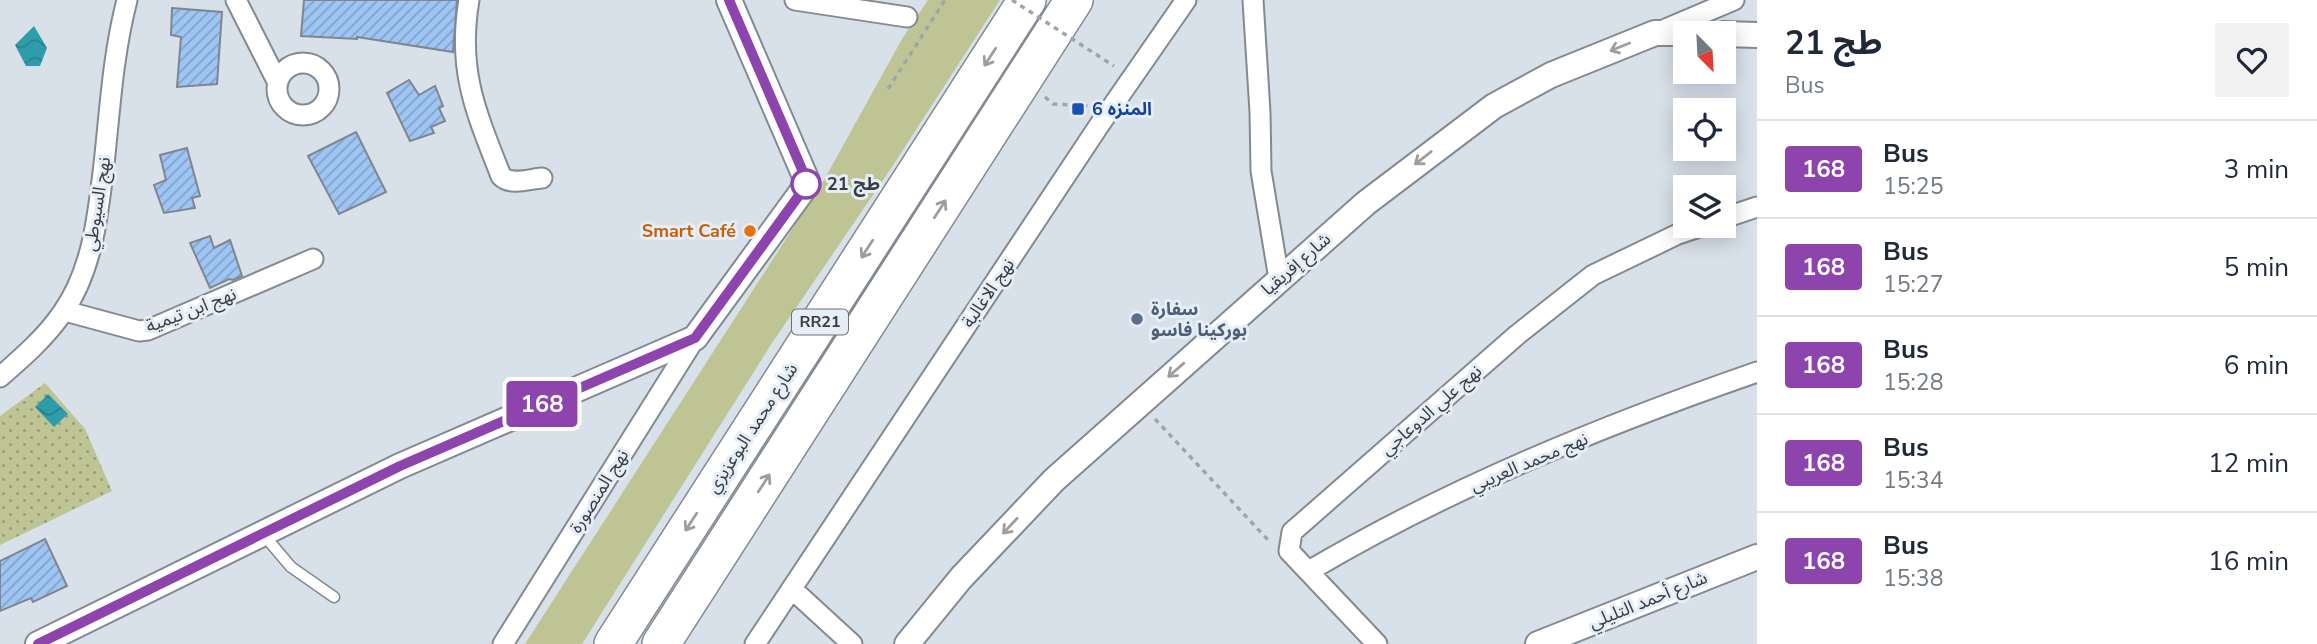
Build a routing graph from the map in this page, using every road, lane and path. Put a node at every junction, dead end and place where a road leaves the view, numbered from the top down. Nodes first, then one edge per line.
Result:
1 (127, 0) edge
2 (236, 0) edge
3 (469, 0) edge
4 (729, 0) edge
5 (796, 0) edge
6 (945, 0) edge
7 (1012, 0) edge
8 (1027, 0) edge
9 (1074, 0) edge
10 (1186, 0) edge
11 (1253, 0) edge
12 (1726, 2) edge
13 (906, 17) dead end
14 (1655, 33) junction
15 (1673, 33) edge
16 (1736, 34) edge
17 (1757, 35) edge
18 (1114, 66) dead end
19 (1023, 80) junction
20 (277, 81) dead end
21 (888, 89) dead end
22 (1090, 106) dead end
23 (542, 178) dead end
24 (1757, 207) edge
25 (1736, 214) edge
26 (1673, 236) edge
27 (313, 259) dead end
28 (1279, 279) junction
29 (65, 311) junction
30 (695, 338) junction
31 (1757, 372) edge
32 (0, 377) edge
33 (1139, 403) junction
34 (263, 534) junction
35 (1289, 551) junction
36 (1757, 557) edge
37 (1309, 571) junction
38 (792, 589) junction
39 (334, 597) dead end
40 (38, 644) edge
41 (503, 644) edge
42 (613, 644) edge
43 (662, 644) edge
44 (755, 644) edge
45 (852, 644) edge
46 (906, 644) edge
47 (1377, 644) edge
48 (1538, 644) edge

1 - 29 street, نهج السيوطي
2 - 20 street
3 - 23 street
4 - 30 street
5 - 13 street
6 - 21 path
7 - 18 path, bridge
8 -> 42 highway, شارع محمد البوعزيزي / RR21
9 - 19 highway, RR21
10 - 38 street, نهج الاغالبة
11 - 28 street
12 - 14 street
14 - 15 street, شارع إفريقيا
14 -> 28 street, شارع إفريقيا
16 - 17 street
19 - 22 path
43 -> 19 highway, RR21
24 - 25 street
26 - 35 street, نهج علي الدوعاجي
27 - 29 street, نهج ابن تيمية
28 -> 33 street, شارع إفريقيا
29 - 32 street, نهج السيوطي
30 - 34 street
30 - 41 street, نهج المنصورة
31 - 37 street, نهج محمد العريبي
33 - 35 path
33 -> 46 street, شارع إفريقيا
34 - 39 lane
34 - 40 street
35 - 37 street
36 - 48 street, شارع أحمد التليلي
37 - 47 street
38 - 44 street, نهج الاغالبة
38 - 45 street

